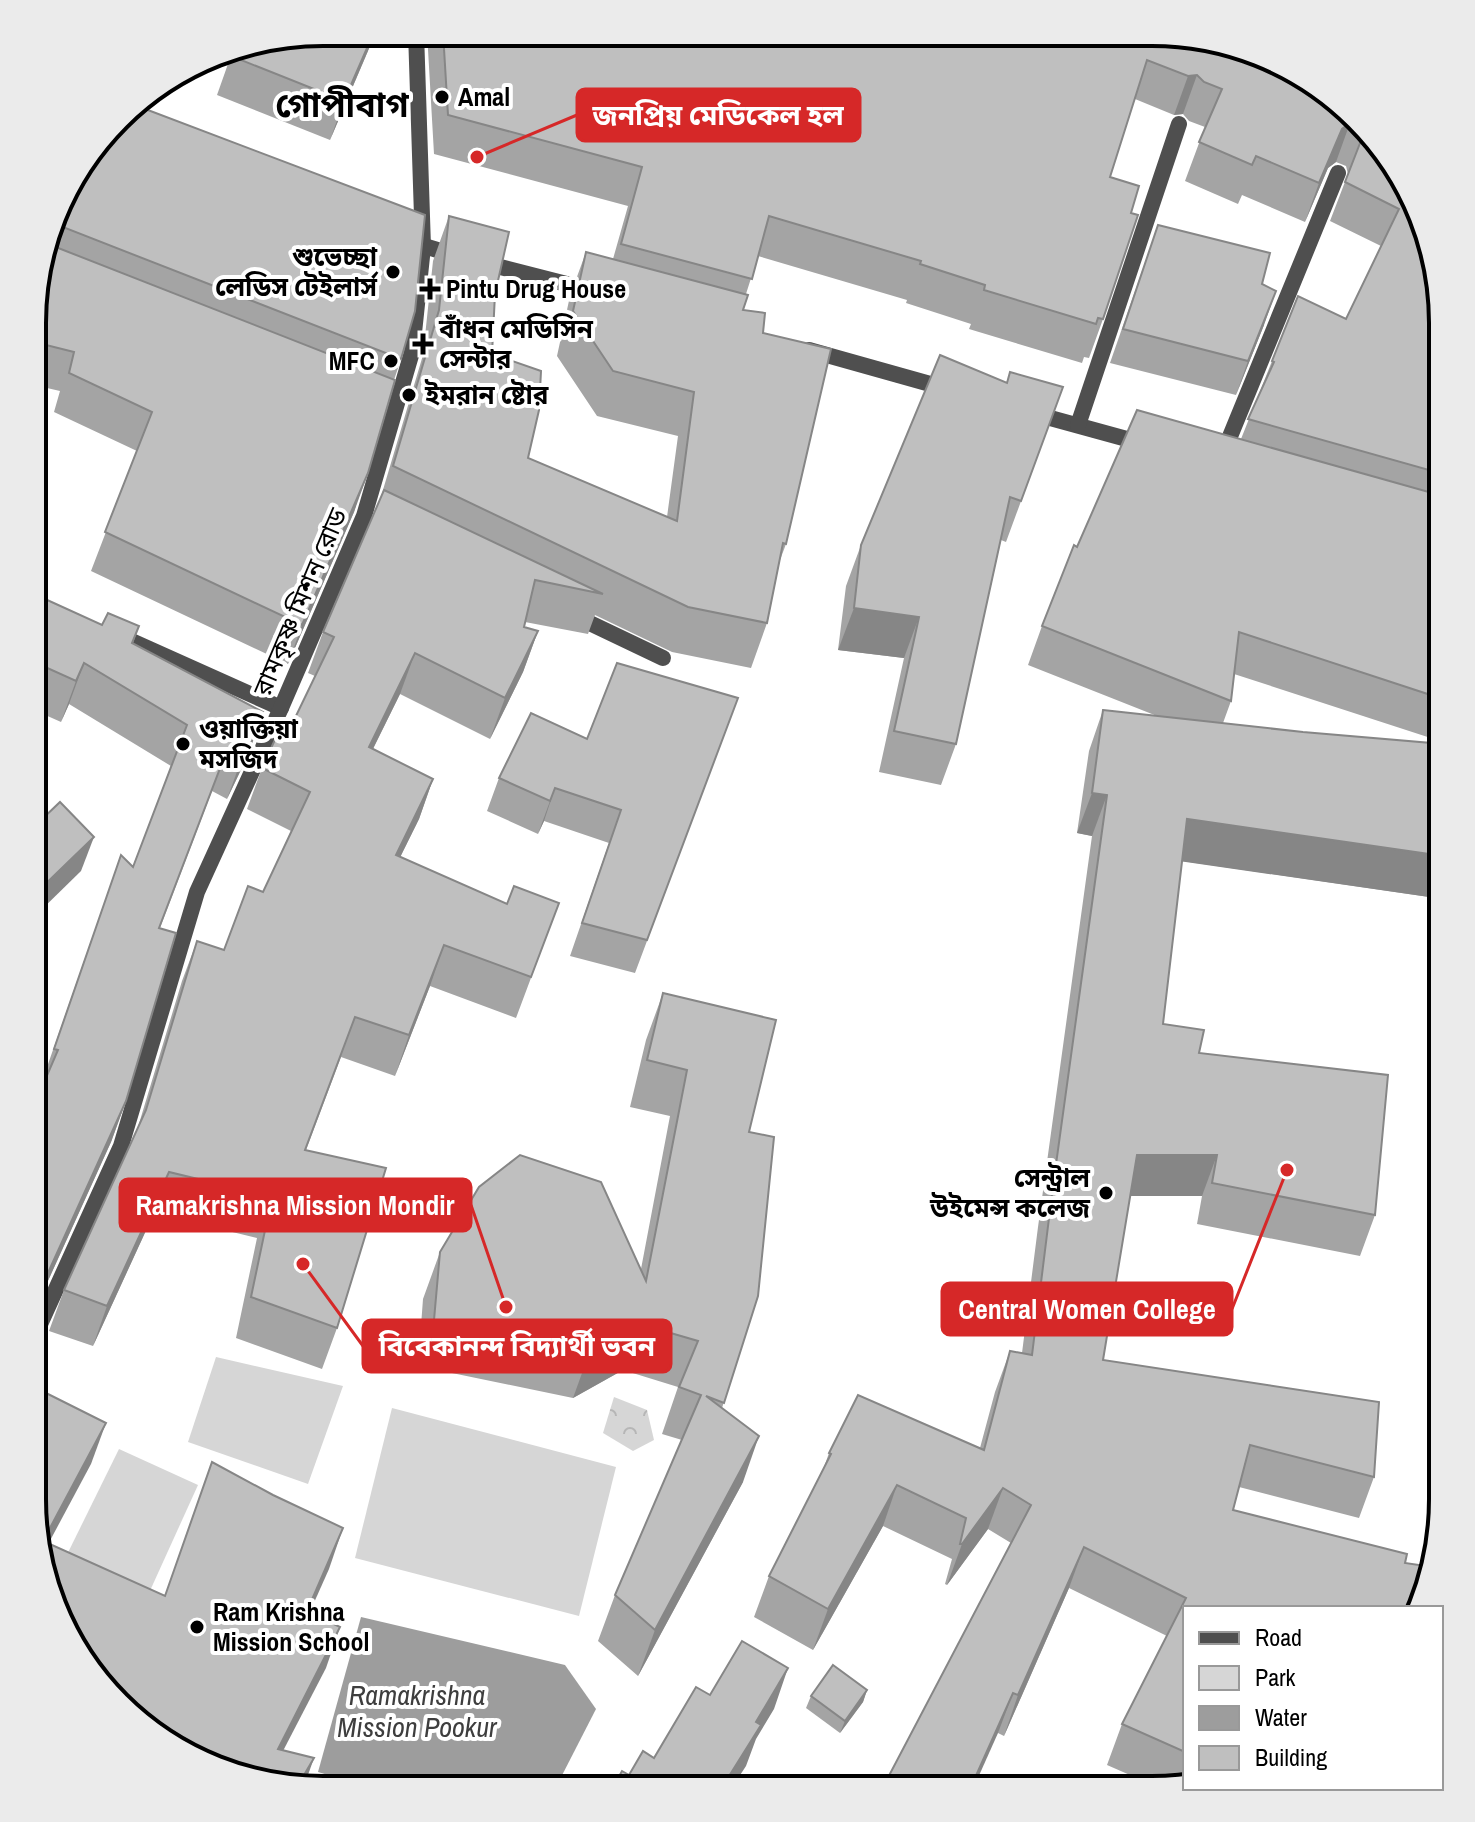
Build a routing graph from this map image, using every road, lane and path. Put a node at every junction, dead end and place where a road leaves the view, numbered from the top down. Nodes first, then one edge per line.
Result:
1 (416, 46) edge
2 (1179, 124) dead end
3 (1338, 173) edge
4 (393, 236) edge
5 (423, 247) junction
6 (611, 295) edge
7 (796, 346) edge
8 (961, 392) edge
9 (1019, 409) edge
10 (1078, 425) junction
11 (1162, 449) edge
12 (1219, 465) edge
13 (564, 611) edge
14 (107, 630) edge
15 (663, 658) dead end
16 (281, 708) junction
17 (46, 1311) edge

1 - 5 street, রামকৃষ্ণ মিশন রোড
2 - 10 street
3 - 12 street
4 - 5 street
5 - 6 street
5 - 16 street, রামকৃষ্ণ মিশন রোড
7 - 8 street
9 - 10 street
10 - 11 street
13 - 15 street
14 - 16 street
16 - 17 street, রামকৃষ্ণ মিশন রোড

